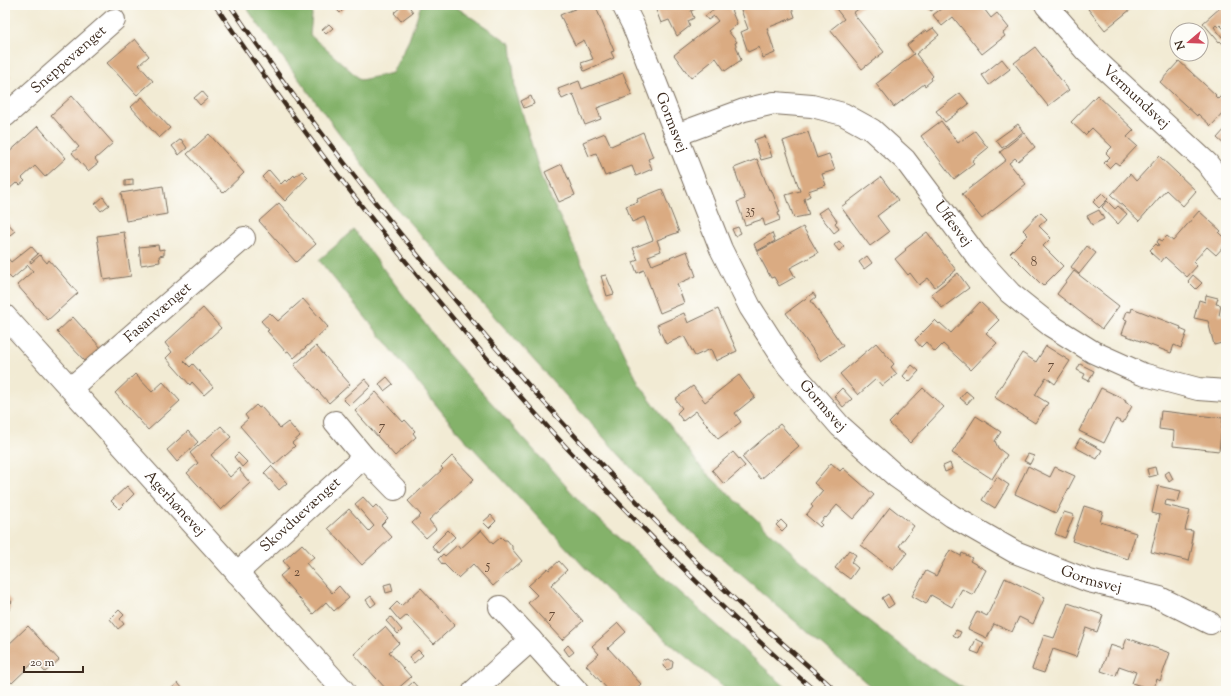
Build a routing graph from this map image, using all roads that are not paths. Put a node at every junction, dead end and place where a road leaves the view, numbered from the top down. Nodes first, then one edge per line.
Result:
1 (623, 5) edge
2 (1046, 5) edge
3 (114, 20) dead end
4 (5, 116) edge
5 (676, 135) junction
6 (1226, 188) edge
7 (244, 238) dead end
8 (5, 316) edge
9 (71, 388) junction
10 (1226, 392) edge
11 (335, 422) dead end
12 (364, 457) junction
13 (395, 489) dead end
14 (237, 573) junction
15 (500, 607) dead end
16 (1210, 623) dead end
17 (531, 640) junction
18 (344, 691) edge
19 (474, 691) edge
20 (577, 691) edge

1 - 5 street, Gormsvej
2 - 6 street, Vermundsvej
3 - 4 street, Sneppevænget
5 - 10 street, Uffesvej
5 - 16 street, Gormsvej
7 - 9 street, Fasanvænget
8 - 9 street, Agerhønevej
9 - 14 street, Agerhønevej
11 - 12 street
12 - 13 street
12 - 14 street, Skovduevænget
14 - 18 street, Agerhønevej
15 - 17 street
17 - 19 street
17 - 20 street

